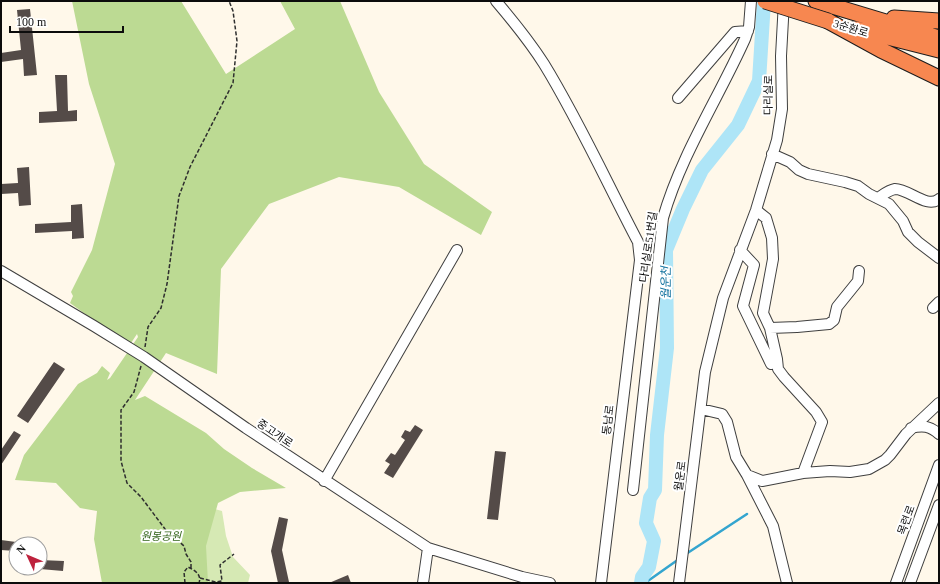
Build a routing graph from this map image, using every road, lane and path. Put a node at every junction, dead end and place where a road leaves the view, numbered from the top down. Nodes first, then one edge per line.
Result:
1 (229, 1) edge
2 (496, 1) edge
3 (751, 1) edge
4 (764, 1) edge
5 (784, 1) edge
6 (823, 3) edge
7 (828, 21) junction
8 (939, 21) edge
9 (748, 31) junction
10 (939, 38) edge
11 (939, 50) edge
12 (939, 78) edge
13 (678, 98) dead end
14 (772, 154) junction
15 (878, 198) junction
16 (939, 199) edge
17 (756, 210) junction
18 (456, 250) dead end
19 (740, 250) junction
20 (939, 258) edge
21 (1, 271) edge
22 (859, 271) dead end
23 (770, 328) junction
24 (144, 357) junction
25 (771, 364) dead end
26 (705, 372) joint
27 (939, 403) edge
28 (701, 409) junction
29 (911, 428) junction
30 (939, 434) edge
31 (939, 465) edge
32 (803, 473) junction
33 (747, 475) junction
34 (324, 480) junction
35 (633, 490) dead end
36 (939, 505) edge
37 (428, 548) junction
38 (234, 554) dead end
39 (191, 569) junction
40 (200, 578) junction
41 (680, 579) edge
42 (185, 583) edge
43 (199, 583) edge
44 (423, 583) edge
45 (550, 583) edge
46 (600, 583) edge
47 (787, 583) edge
48 (896, 583) edge
49 (910, 583) edge

1 - 24 path
2 - 46 street, 동남로
3 - 9 street, 다리실로51번길
4 - 7 highway, 3순환로, bridge
5 - 14 street, 다리실로
6 - 8 highway
6 - 10 highway, 3순환로
7 - 11 highway, 3순환로
7 - 12 highway
9 - 13 street
9 - 35 street, 다리실로51번길
14 - 15 street
14 - 17 street, 다리실로
15 - 16 street
15 - 20 street
17 - 19 street, 다리실로
17 - 23 street
18 - 34 street
19 - 25 street
19 - 26 street, 다리실로
21 - 24 street, 중고개로
22 - 23 street
23 - 32 street
24 - 34 street, 중고개로
24 - 39 path
26 - 28 street, 월운로
27 - 29 street
28 - 33 street
28 - 41 street, 월운로
29 - 30 street
29 - 32 street
31 - 48 street, 목련로
32 - 33 street
33 - 47 street
34 - 37 street, 중고개로
36 - 49 street
37 - 44 street
37 - 45 street, 중고개로
38 - 40 path
39 - 40 path
39 - 42 path
40 - 43 path

